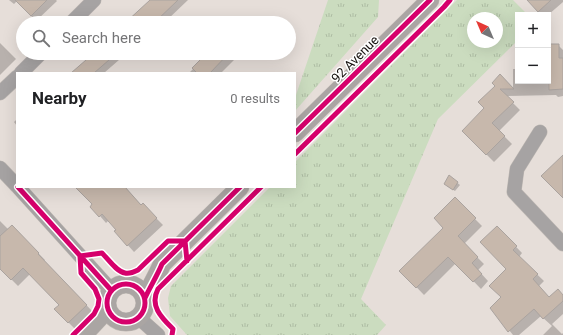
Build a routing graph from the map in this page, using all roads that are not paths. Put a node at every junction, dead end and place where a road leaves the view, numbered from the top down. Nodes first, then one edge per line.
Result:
1 (94, 0) edge
2 (430, 0) edge
3 (78, 16) edge
4 (34, 60) edge
5 (22, 72) edge
6 (16, 78) edge
7 (0, 93) edge
8 (296, 132) edge
9 (540, 132) dead end
10 (0, 168) edge
11 (16, 186) edge
12 (18, 188) edge
13 (239, 188) edge
14 (563, 244) edge
15 (162, 264) junction
16 (129, 284) junction
17 (109, 298) junction
18 (145, 298) junction
19 (139, 318) junction
20 (121, 322) junction
21 (86, 335) edge
22 (96, 335) edge
23 (158, 335) edge

1 - 3 street
2 - 8 main road, 92 Avenue
4 - 5 street
6 - 7 street
9 - 14 street
10 - 11 street
12 - 17 street
13 - 15 main road
15 - 16 main road
15 - 18 main road
16 - 17 main road
16 - 18 main road
17 - 20 main road
17 - 21 main road
18 - 19 main road
19 - 20 main road
19 - 23 street
20 - 22 main road

